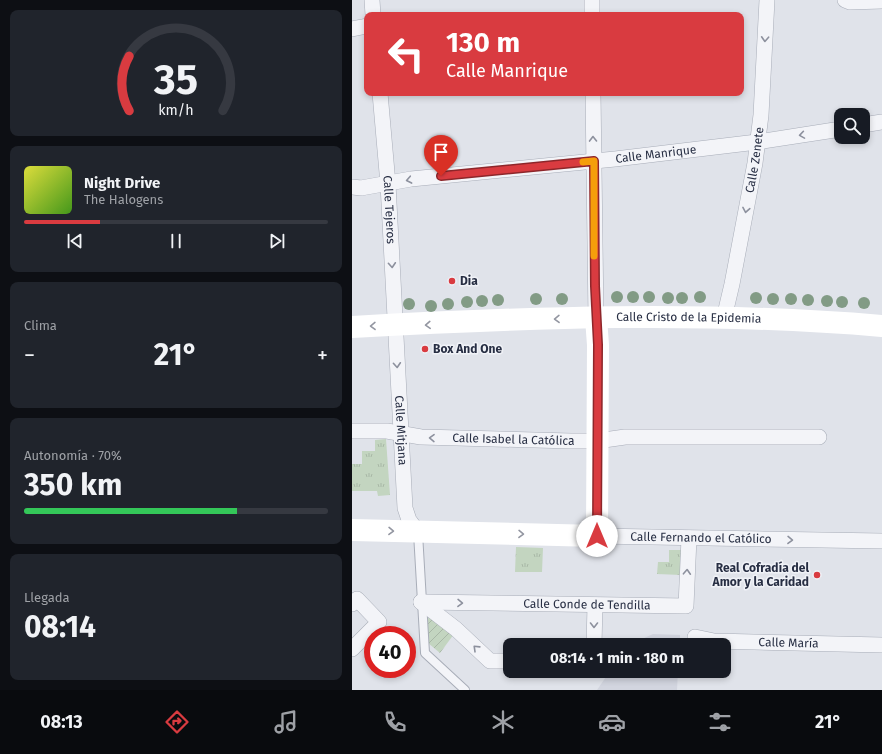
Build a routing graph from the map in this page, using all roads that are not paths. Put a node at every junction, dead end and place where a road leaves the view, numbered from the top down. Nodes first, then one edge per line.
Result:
1 (372, 0) edge
2 (592, 0) edge
3 (767, 0) edge
4 (845, 0) edge
5 (882, 1) edge
6 (374, 12) edge
7 (592, 12) edge
8 (364, 27) edge
9 (352, 29) edge
10 (380, 96) edge
11 (593, 96) edge
12 (882, 122) edge
13 (870, 125) edge
14 (834, 130) edge
15 (757, 142) junction
16 (594, 161) junction
17 (388, 184) junction
18 (352, 187) edge
19 (596, 318) junction
20 (724, 318) junction
21 (395, 326) junction
22 (882, 326) edge
23 (352, 328) edge
24 (352, 431) edge
25 (402, 434) junction
26 (819, 437) dead end
27 (597, 441) junction
28 (352, 530) edge
29 (418, 532) junction
30 (597, 536) junction
31 (689, 538) junction
32 (882, 541) edge
33 (421, 602) junction
34 (352, 604) edge
35 (595, 605) junction
36 (695, 637) dead end
37 (594, 638) edge
38 (882, 645) edge
39 (352, 649) edge
40 (503, 661) edge
41 (465, 690) edge

1 - 6 street
2 - 7 street
3 -> 15 street, Calle Zenete
4 - 5 street
8 - 9 street
10 - 17 street, Calle Tejeros
16 -> 11 street
12 - 13 street
14 -> 15 street, Calle Manrique
15 - 16 street, Calle Manrique
15 -> 20 street, Calle Zenete
16 -> 17 street, Calle Manrique
16 - 19 street
17 - 18 street, Calle Manrique
17 -> 21 street, Calle Tejeros
19 - 20 main road, Calle Cristo de la Epidemia
19 -> 21 main road, Calle Cristo de la Epidemia
19 - 27 main road
20 - 22 main road, Calle Cristo de la Epidemia
21 -> 23 main road, Calle Cristo de la Epidemia
21 -> 25 street, Calle Mitjana
24 - 25 street, Calle Isabel la Católica
27 -> 25 street, Calle Isabel la Católica
25 - 29 street, Calle Mitjana
26 - 27 street, Calle Isabel la Católica
27 - 30 main road
28 -> 29 main road, Calle Fernando el Católico
29 -> 30 main road, Calle Fernando el Católico
29 - 33 lane
30 - 31 street, Calle Fernando el Católico
31 -> 32 street, Calle Fernando el Católico
35 -> 31 street, Calle Conde de Tendilla
33 -> 35 street, Calle Conde de Tendilla
40 -> 33 street
33 - 41 lane
34 - 39 street
35 -> 37 street
36 - 38 street, Calle María

